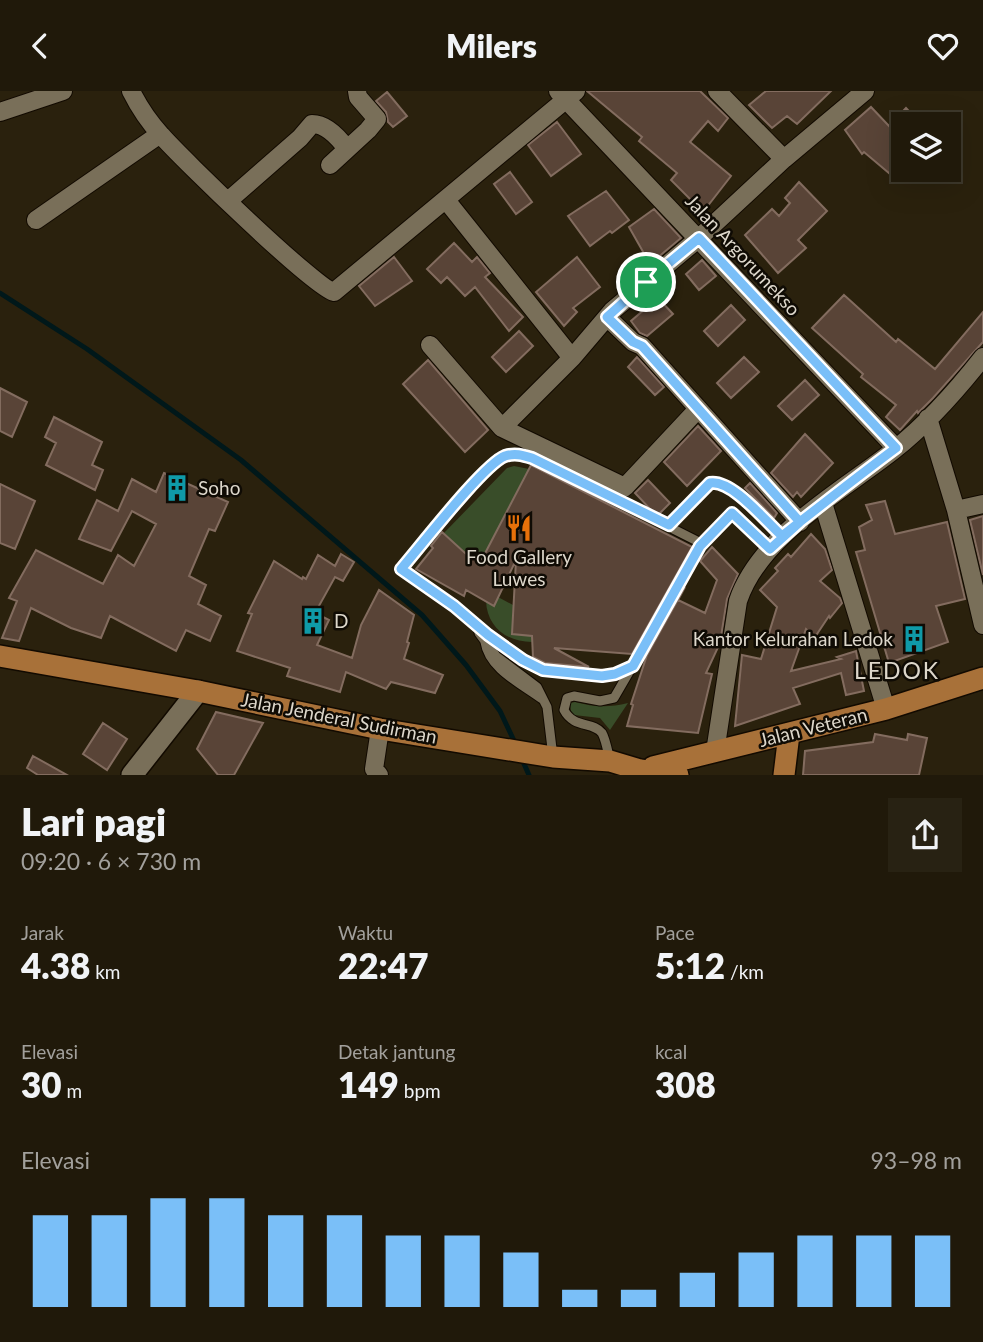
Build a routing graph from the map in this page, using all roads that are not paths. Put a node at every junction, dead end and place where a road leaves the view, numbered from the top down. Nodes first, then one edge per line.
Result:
1 (63, 91) edge
2 (131, 91) edge
3 (357, 91) edge
4 (717, 91) edge
5 (865, 91) edge
6 (567, 94) edge
7 (0, 112) edge
8 (160, 134) junction
9 (347, 149) junction
10 (784, 159) junction
11 (330, 165) dead end
12 (446, 200) junction
13 (228, 201) junction
14 (36, 220) dead end
15 (699, 238) junction
16 (607, 317) junction
17 (430, 345) dead end
18 (983, 357) edge
19 (572, 358) junction
20 (698, 409) junction
21 (928, 418) junction
22 (502, 428) junction
23 (896, 448) junction
24 (823, 503) junction
25 (983, 504) edge
26 (956, 510) junction
27 (800, 522) junction
28 (669, 525) junction
29 (776, 543) junction
30 (700, 546) junction
31 (471, 620) junction
32 (983, 625) edge
33 (0, 656) edge
34 (631, 669) junction
35 (983, 678) edge
36 (198, 691) junction
37 (886, 709) junction
38 (380, 729) junction
39 (789, 734) junction
40 (715, 752) junction
41 (553, 757) junction
42 (610, 761) junction
43 (640, 770) junction
44 (374, 773) edge
45 (132, 775) edge
46 (678, 775) edge
47 (785, 775) edge

1 - 7 street
2 - 8 street
3 - 9 street
4 - 10 street
5 - 10 street
6 - 12 street
6 - 15 street, Jalan Argorumekso
8 - 13 street
8 - 14 street
9 - 11 street
9 - 13 street
10 - 15 street
12 - 13 street
12 - 19 street
15 - 16 street
15 - 23 street, Jalan Argorumekso
16 - 19 street
16 - 20 street
17 - 22 street
18 - 21 street
19 - 22 street
20 - 22 street
20 - 27 street
21 - 23 street
21 - 26 street
23 - 24 street
24 - 27 street
24 - 37 street
25 - 26 street
26 - 32 street
27 - 29 street
28 - 29 lane
28 - 30 lane
28 - 31 lane
29 - 30 lane
29 - 40 street
30 - 34 lane
31 - 34 lane
31 - 41 lane
33 - 36 main road, Jalan Jenderal Sudirman
34 - 42 lane
35 - 37 main road, Jalan Veteran
36 - 38 main road, Jalan Jenderal Sudirman
36 - 45 street
37 - 39 main road, Jalan Veteran
38 - 41 main road, Jalan Jenderal Sudirman
38 - 44 street
39 - 40 main road, Jalan Veteran
39 - 47 main road
40 - 43 main road, Jalan Veteran
41 - 42 main road, Jalan Jenderal Sudirman
42 - 43 main road, Jalan Jenderal Sudirman
43 - 46 main road, Jalan Jenderal Sudirman

